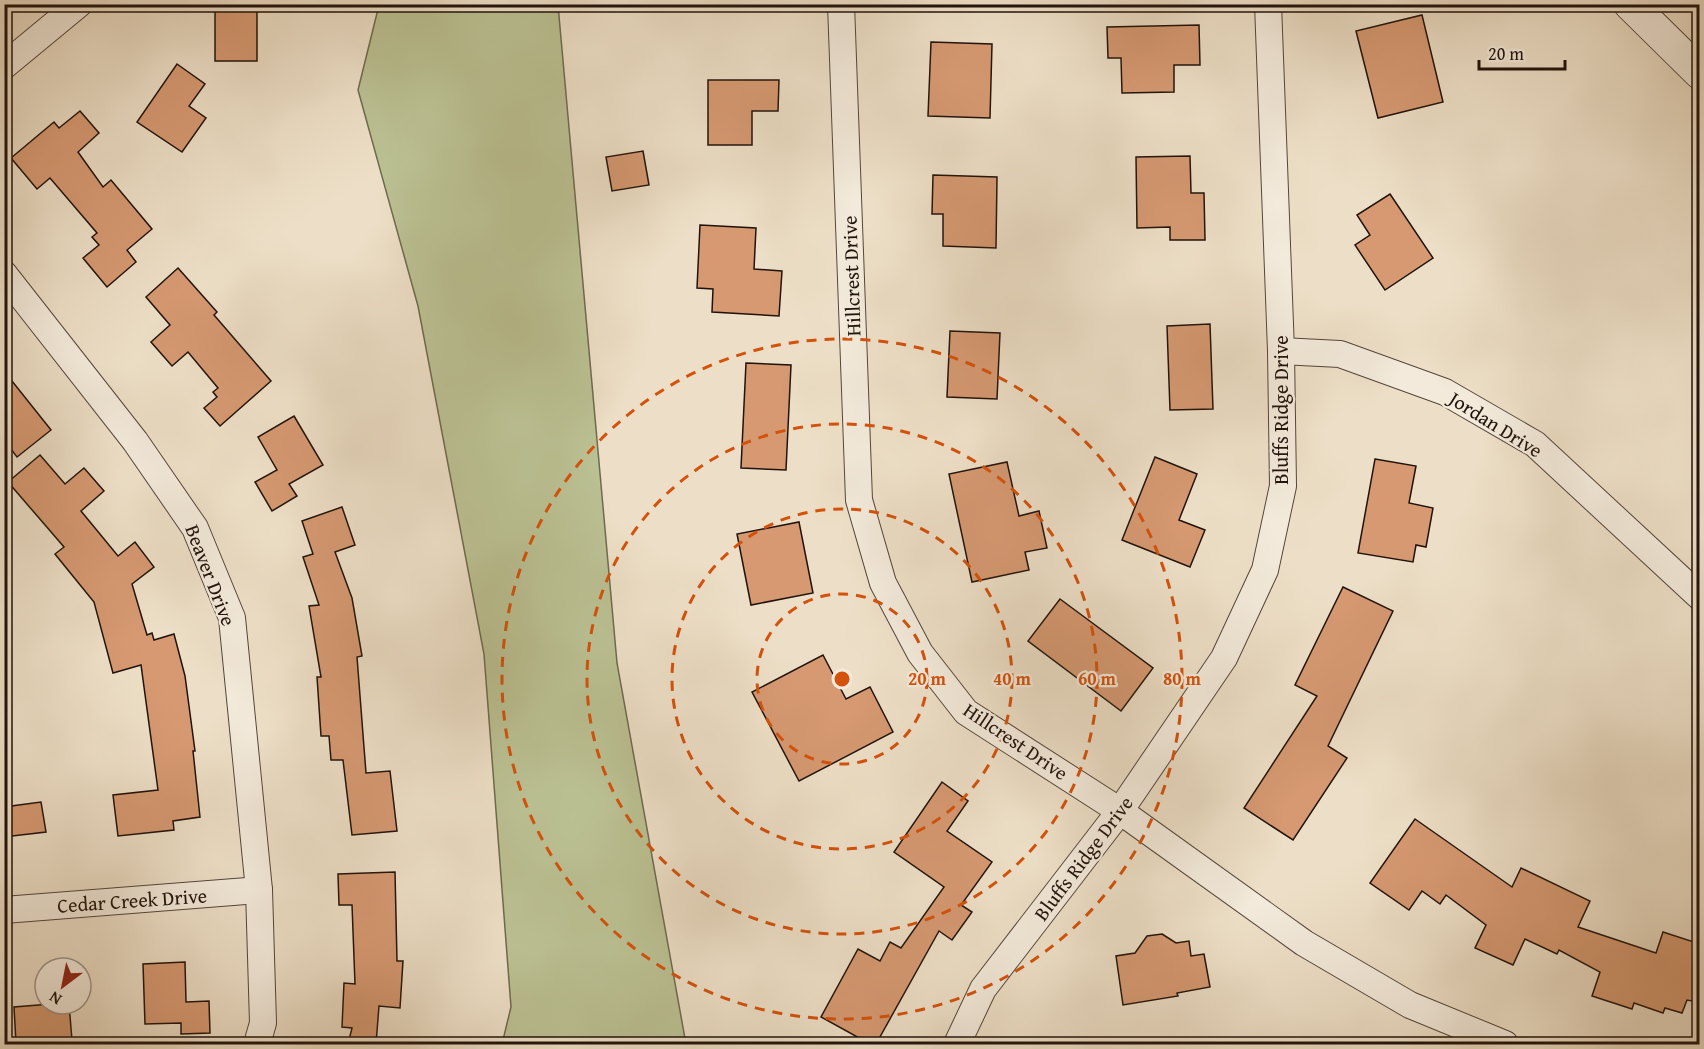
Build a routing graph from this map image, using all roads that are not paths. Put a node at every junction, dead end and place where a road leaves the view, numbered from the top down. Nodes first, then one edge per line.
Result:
1 (79, 4) edge
2 (841, 4) edge
3 (1268, 4) edge
4 (1630, 4) edge
5 (4, 66) edge
6 (1700, 73) edge
7 (4, 274) edge
8 (1281, 351) junction
9 (1700, 597) edge
10 (1120, 811) junction
11 (258, 890) junction
12 (4, 910) edge
13 (257, 1044) edge
14 (957, 1044) edge
15 (1505, 1044) edge

1 - 5 street
2 - 10 street, Hillcrest Drive
3 - 8 street, Bluffs Ridge Drive
4 - 6 street
7 - 11 street, Beaver Drive
8 - 9 street, Jordan Drive
8 - 10 street, Bluffs Ridge Drive
10 - 14 street, Bluffs Ridge Drive
10 - 15 street, Hillcrest Drive
11 - 12 street, Cedar Creek Drive
11 - 13 street, Beaver Drive

